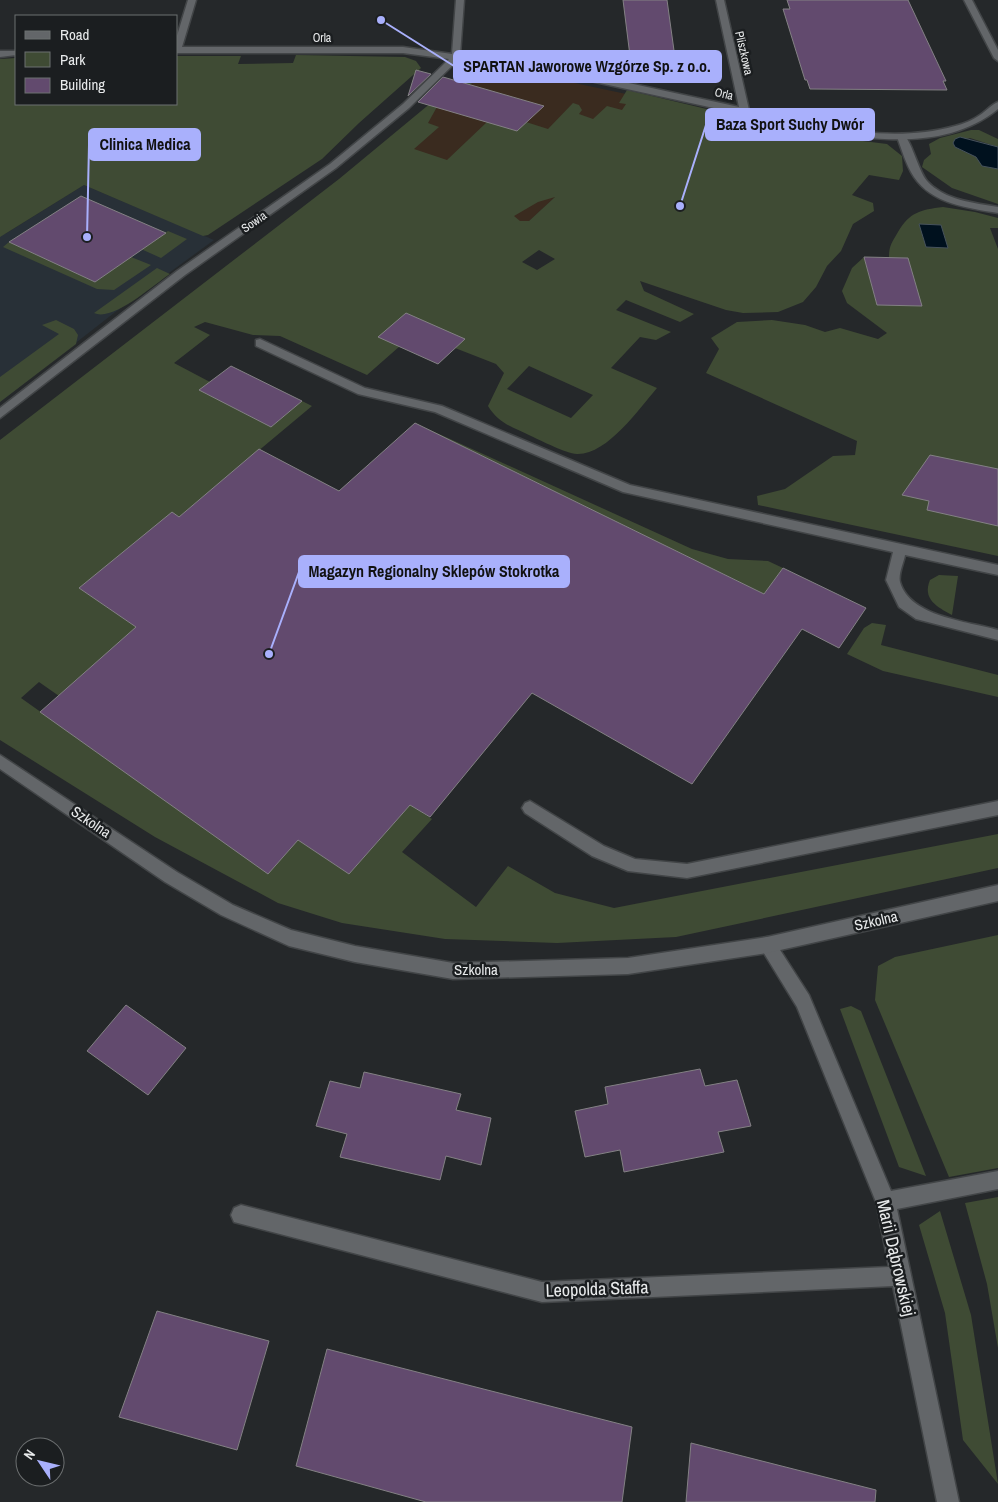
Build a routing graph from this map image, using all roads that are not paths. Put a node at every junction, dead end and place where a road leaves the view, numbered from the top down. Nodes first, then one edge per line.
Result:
1 (192, 0) edge
2 (460, 0) edge
3 (720, 0) edge
4 (968, 0) edge
5 (178, 47) edge
6 (178, 50) edge
7 (15, 53) edge
8 (0, 54) edge
9 (456, 57) junction
10 (998, 58) edge
11 (998, 105) edge
12 (745, 112) junction
13 (902, 137) junction
14 (998, 210) edge
15 (260, 343) dead end
16 (0, 414) edge
17 (900, 548) junction
18 (998, 570) edge
19 (998, 635) edge
20 (0, 762) edge
21 (530, 808) dead end
22 (998, 808) edge
23 (998, 894) edge
24 (767, 945) junction
25 (998, 1180) edge
26 (886, 1202) junction
27 (241, 1215) dead end
28 (902, 1276) junction
29 (948, 1502) edge

1 - 5 street
2 - 9 street
3 - 12 street, Pliszkowa
4 - 10 street
6 - 9 street, Orla
7 - 8 street
9 - 12 street, Orla
9 - 16 street, Sowia
11 - 13 street, Orla
12 - 13 street, Orla
13 - 14 street
15 - 17 street
17 - 18 street
17 - 19 street
20 - 24 street, Szkolna
21 - 22 street
23 - 24 street, Szkolna
24 - 26 street, Marii Dąbrowskiej
25 - 26 street
26 - 28 street, Marii Dąbrowskiej
27 - 28 street, Leopolda Staffa
28 - 29 street, Marii Dąbrowskiej

